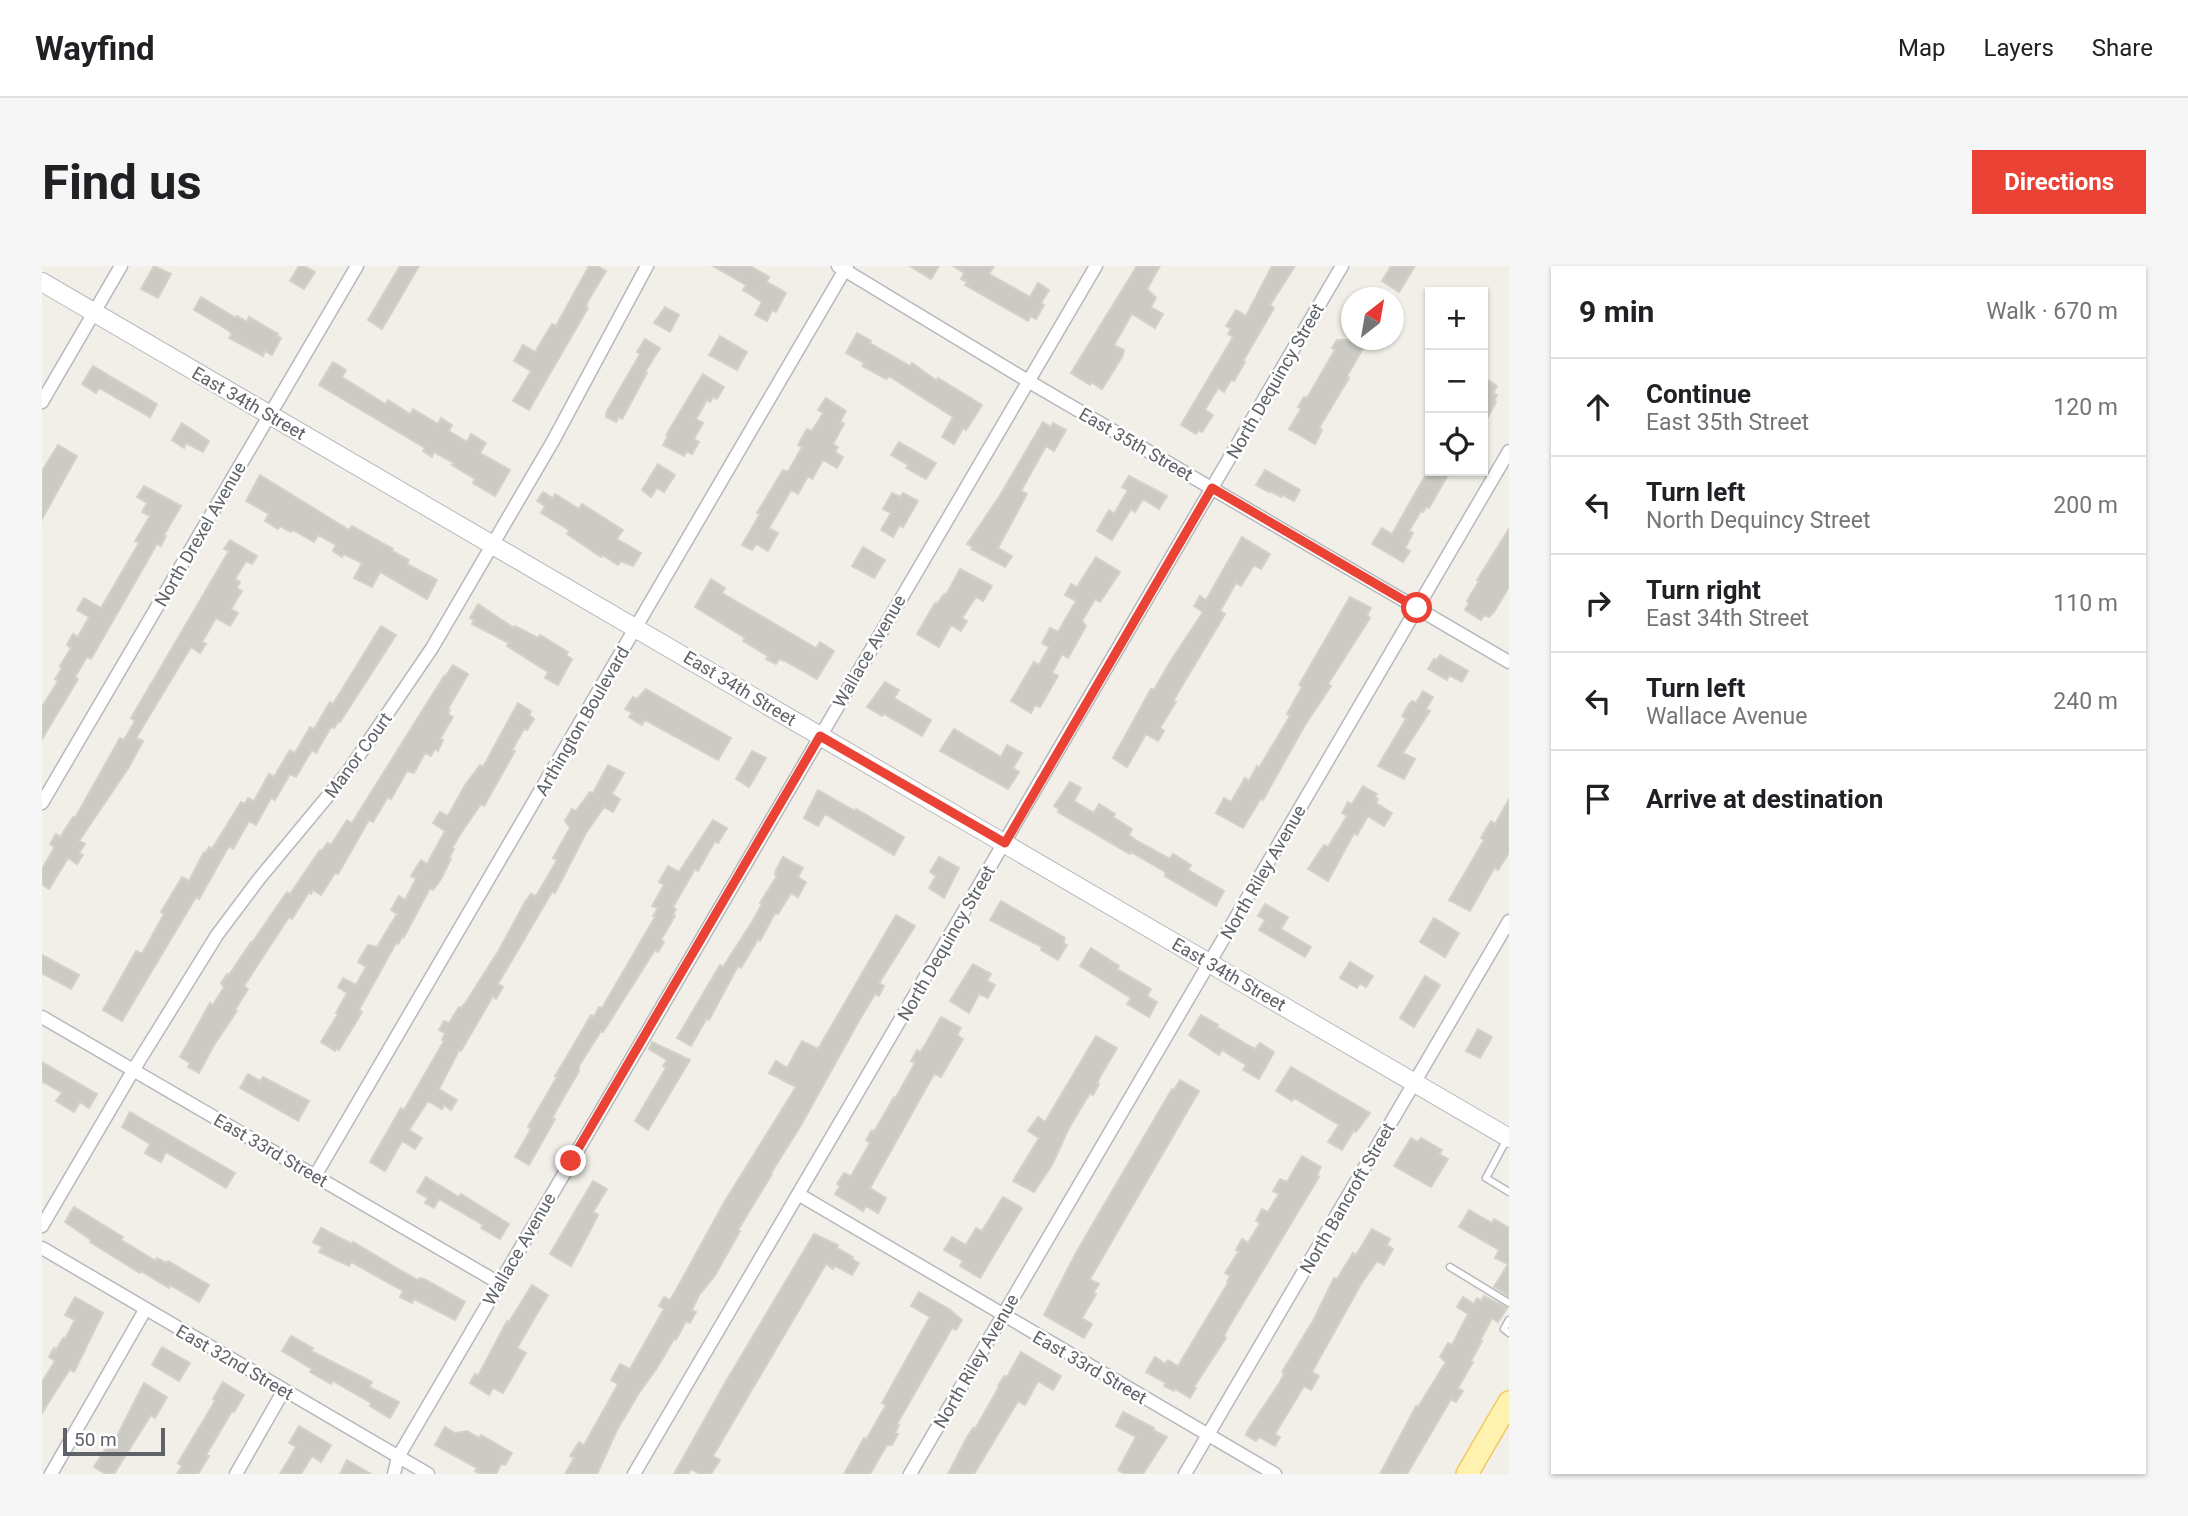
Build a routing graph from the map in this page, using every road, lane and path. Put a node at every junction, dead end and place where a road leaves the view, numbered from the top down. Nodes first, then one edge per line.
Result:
1 (121, 266) edge
2 (357, 266) edge
3 (647, 266) edge
4 (1096, 266) edge
5 (1342, 266) edge
6 (843, 267) edge
7 (42, 282) edge
8 (94, 312) junction
9 (1028, 381) junction
10 (42, 402) edge
11 (270, 415) junction
12 (1509, 451) edge
13 (1212, 488) junction
14 (492, 545) junction
15 (1417, 608) junction
16 (636, 628) junction
17 (1509, 662) edge
18 (820, 736) junction
19 (42, 803) edge
20 (1005, 843) junction
21 (1509, 921) edge
22 (1209, 963) junction
23 (42, 1017) edge
24 (134, 1069) junction
25 (1415, 1082) junction
26 (1509, 1138) edge
27 (315, 1176) junction
28 (1509, 1192) edge
29 (798, 1194) junction
30 (42, 1226) edge
31 (42, 1248) edge
32 (1450, 1267) dead end
33 (499, 1283) junction
34 (1509, 1303) edge
35 (145, 1310) junction
36 (1003, 1315) junction
37 (1509, 1320) edge
38 (1509, 1333) edge
39 (284, 1390) junction
40 (1509, 1402) edge
41 (1208, 1436) junction
42 (398, 1457) junction
43 (51, 1474) edge
44 (236, 1474) edge
45 (394, 1474) edge
46 (428, 1474) edge
47 (634, 1474) edge
48 (910, 1474) edge
49 (1185, 1474) edge
50 (1275, 1474) edge
51 (1467, 1474) edge

1 - 8 street
2 - 11 street, North Drexel Avenue
3 - 14 street, Manor Court
4 - 9 street, Wallace Avenue
5 - 13 street, North Dequincy Street
6 - 9 street, East 35th Street
6 - 16 street, Arthington Boulevard
7 - 8 main road, East 34th Street
8 - 10 street
8 - 11 main road, East 34th Street
9 - 13 street, East 35th Street
9 - 18 street, Wallace Avenue
11 - 14 main road, East 34th Street
11 - 19 street, North Drexel Avenue
12 - 15 street, North Riley Avenue
13 - 15 street, East 35th Street
13 - 20 street, North Dequincy Street
14 - 16 main road, East 34th Street
14 - 24 street, Manor Court
15 - 17 street, East 35th Street
15 - 22 street, North Riley Avenue
16 - 18 main road, East 34th Street
16 - 27 street, Arthington Boulevard
18 - 20 main road, East 34th Street
18 - 33 street, Wallace Avenue
20 - 22 main road, East 34th Street
20 - 29 street, North Dequincy Street
21 - 25 street, North Bancroft Street
22 - 25 main road, East 34th Street
22 - 36 street, North Riley Avenue
23 - 24 street, East 33rd Street
24 - 27 street, East 33rd Street
24 - 30 street, Manor Court
25 - 26 main road, East 34th Street
25 - 41 street, North Bancroft Street
26 - 28 lane
27 - 33 street, East 33rd Street
29 - 36 street, East 33rd Street
29 - 47 street, North Dequincy Street
31 - 35 street, East 32nd Street
32 - 34 lane
33 - 42 street, Wallace Avenue
35 - 39 street, East 32nd Street
35 - 43 street
36 - 41 street, East 33rd Street
36 - 48 street, North Riley Avenue
37 - 38 lane
39 - 42 street, East 32nd Street
39 - 44 street
40 - 51 main road
41 - 49 street, North Bancroft Street
41 - 50 street, East 33rd Street
42 - 45 street, Wallace Avenue
42 - 46 street, East 32nd Street

